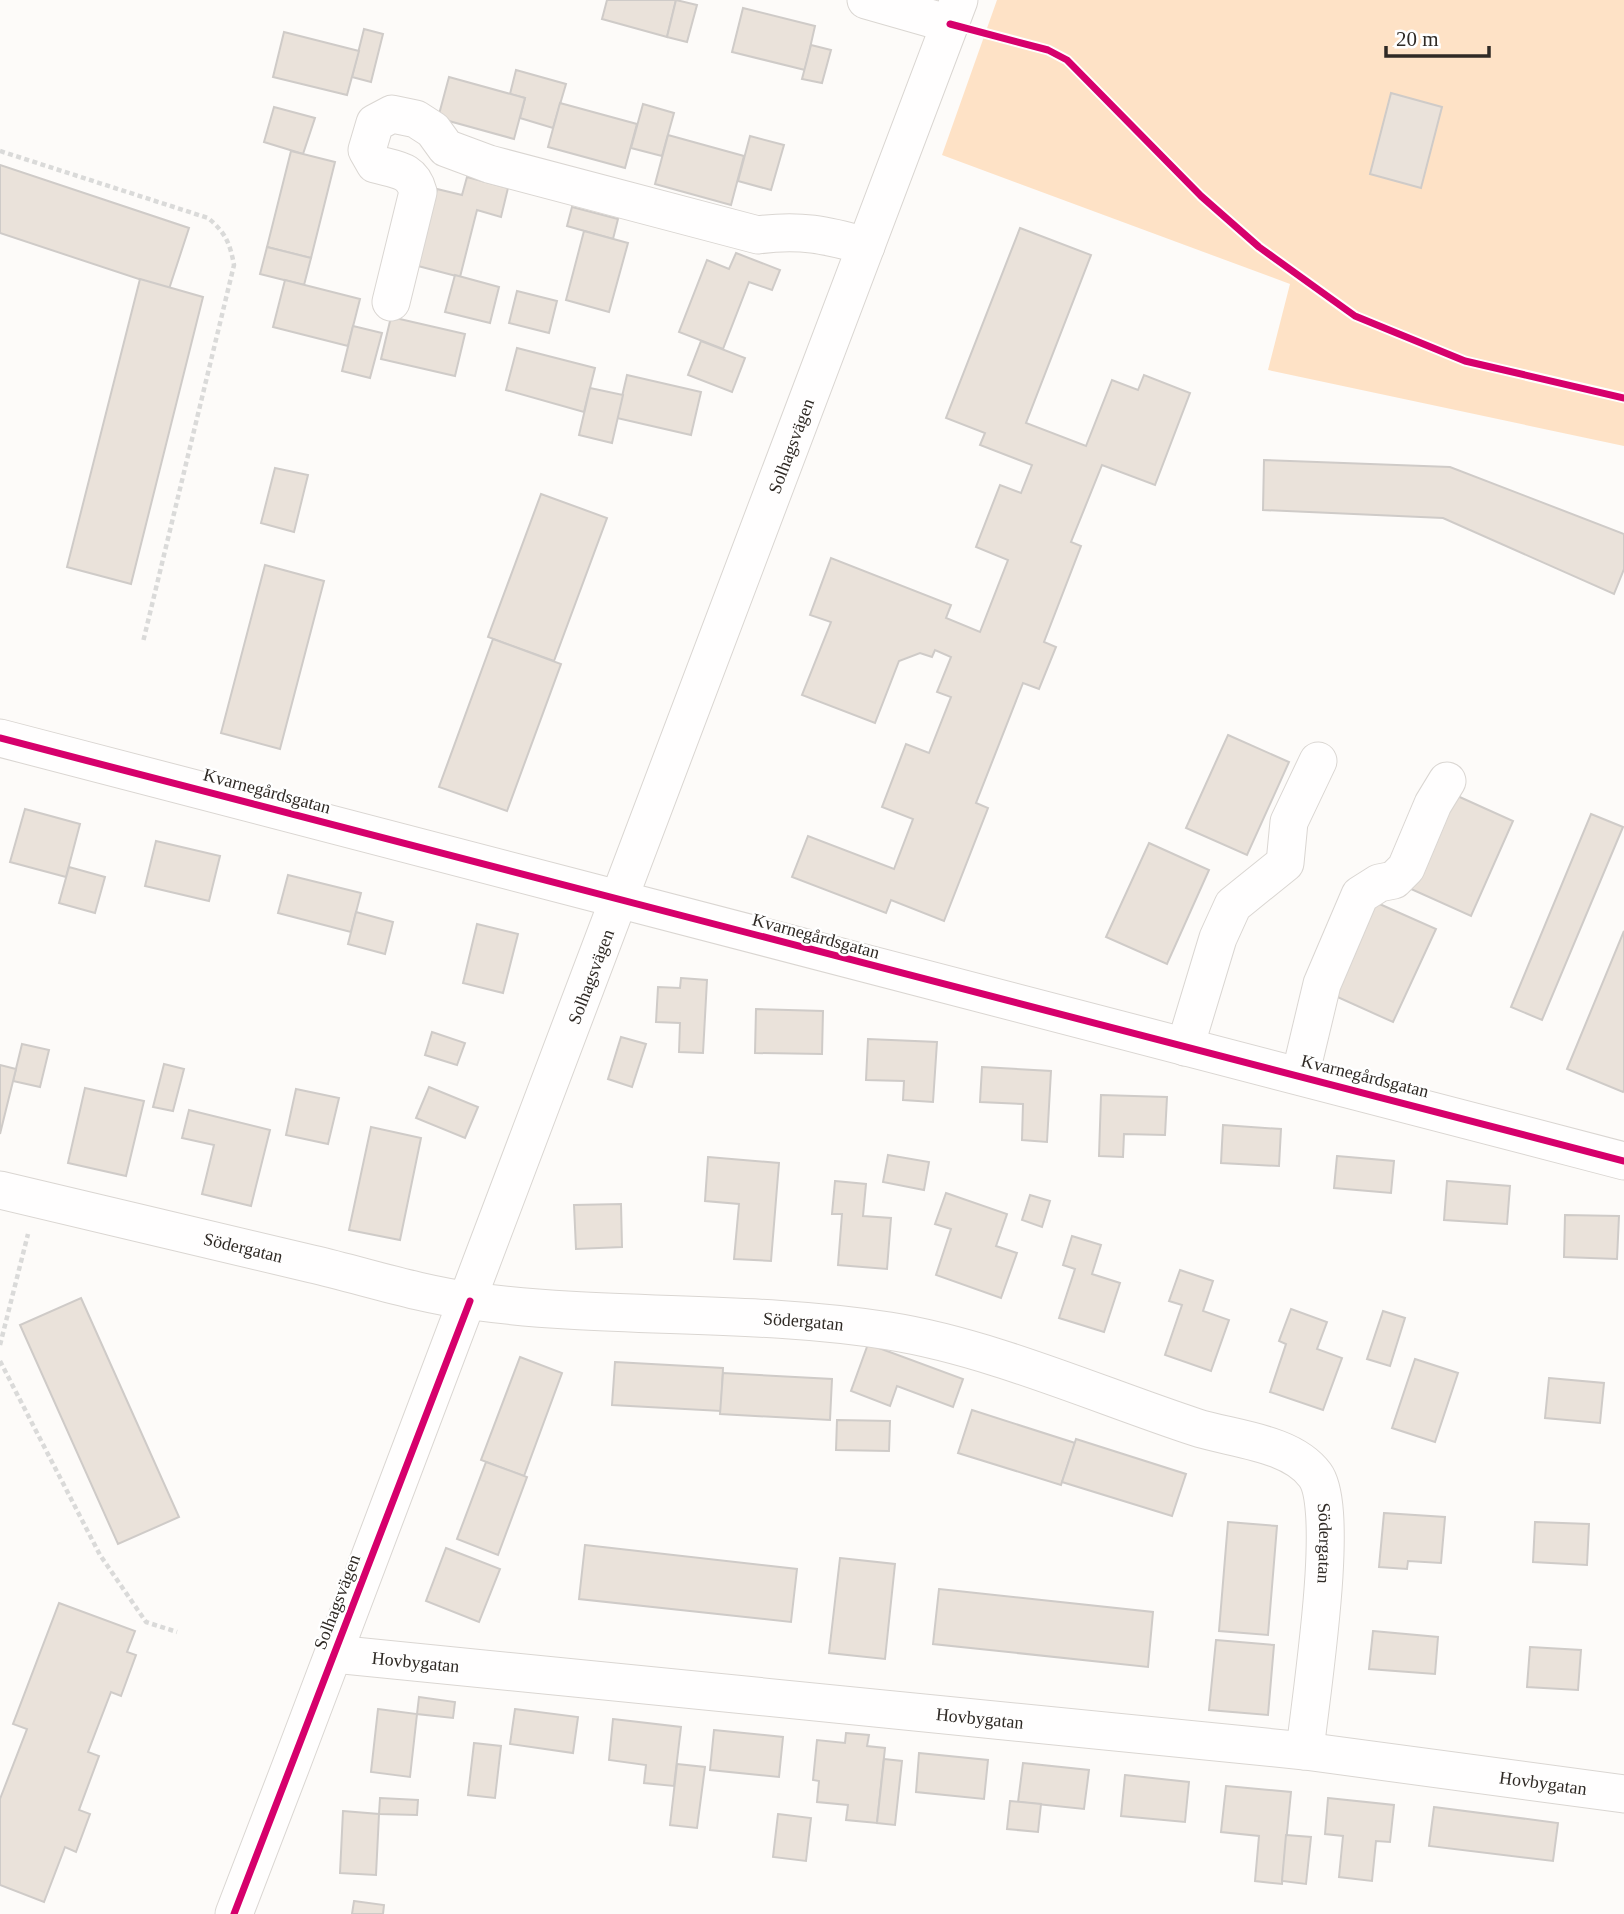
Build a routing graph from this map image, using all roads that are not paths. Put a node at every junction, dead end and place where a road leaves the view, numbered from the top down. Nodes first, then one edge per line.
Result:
1 (866, 0) edge
2 (955, 12) edge
3 (866, 246) junction
4 (391, 302) dead end
5 (0, 738) edge
6 (1318, 761) dead end
7 (1447, 781) dead end
8 (618, 899) junction
9 (1185, 1047) junction
10 (1300, 1076) junction
11 (1624, 1161) edge
12 (0, 1190) edge
13 (470, 1301) junction
14 (334, 1654) junction
15 (1305, 1751) junction
16 (1624, 1794) edge
17 (234, 1914) edge

1 - 2 street
2 - 3 street, Solhagsvägen
3 - 4 street
3 - 8 street, Solhagsvägen
5 - 8 street, Kvarnegårdsgatan
6 - 9 street
7 - 10 street
8 - 9 street, Kvarnegårdsgatan
8 - 13 street, Solhagsvägen
9 - 10 street, Kvarnegårdsgatan
10 - 11 street, Kvarnegårdsgatan
12 - 13 street, Södergatan
13 - 14 street, Solhagsvägen
13 - 15 street, Södergatan
14 - 15 street, Hovbygatan
14 - 17 street, Solhagsvägen
15 - 16 street, Hovbygatan

